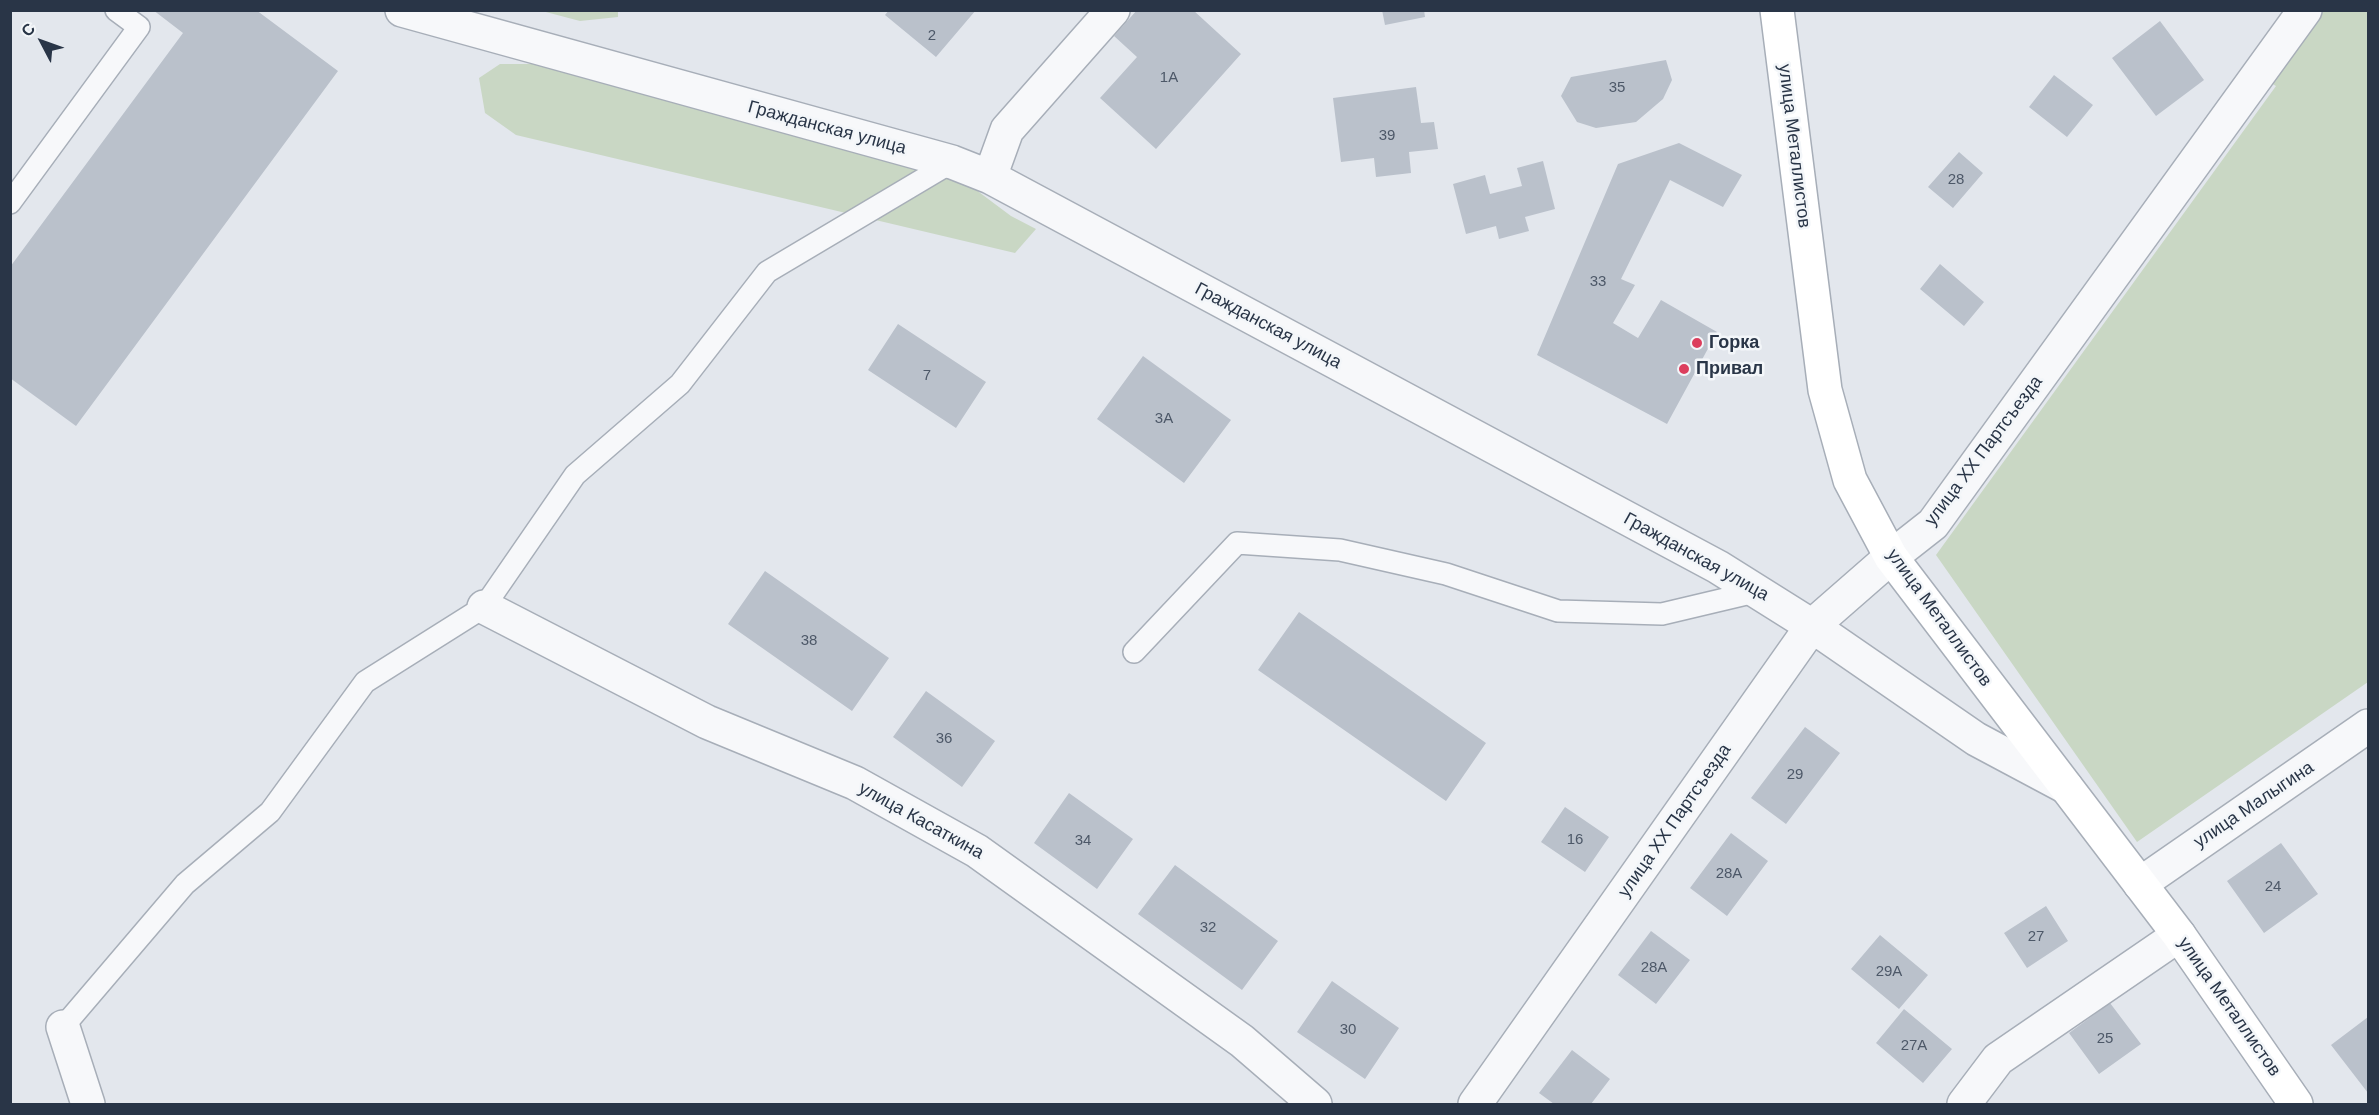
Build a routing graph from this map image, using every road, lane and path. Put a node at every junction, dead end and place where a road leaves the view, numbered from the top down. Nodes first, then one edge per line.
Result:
1 (116, 10) edge
2 (1113, 10) edge
3 (1777, 10) edge
4 (2305, 10) edge
5 (404, 12) edge
6 (952, 162) junction
7 (990, 177) junction
8 (10, 203) edge
9 (1891, 557) junction
10 (1759, 591) junction
11 (484, 607) junction
12 (1812, 626) junction
13 (1134, 652) dead end
14 (2368, 726) edge
15 (2066, 787) junction
16 (2140, 884) junction
17 (2179, 935) junction
18 (63, 1027) joint
19 (88, 1104) edge
20 (1315, 1104) edge
21 (1475, 1104) edge
22 (1964, 1104) edge
23 (2296, 1104) edge

1 - 8 lane
2 - 7 street
3 - 9 street, улица Металлистов
4 - 9 street, улица XX Партсъезда
5 - 6 street, Гражданская улица
6 - 7 street, Гражданская улица
6 - 11 lane
7 - 10 street, Гражданская улица
9 - 12 street, улица XX Партсъезда
9 - 15 street, улица Металлистов
10 - 12 street, Гражданская улица
10 - 13 lane
11 - 18 lane
11 - 20 street, улица Касаткина
12 - 15 street, Гражданская улица
12 - 21 street, улица XX Партсъезда
14 - 16 street, улица Малыгина
15 - 16 street, улица Металлистов
16 - 17 street, улица Металлистов
17 - 22 street
17 - 23 street, улица Металлистов
18 - 19 street

